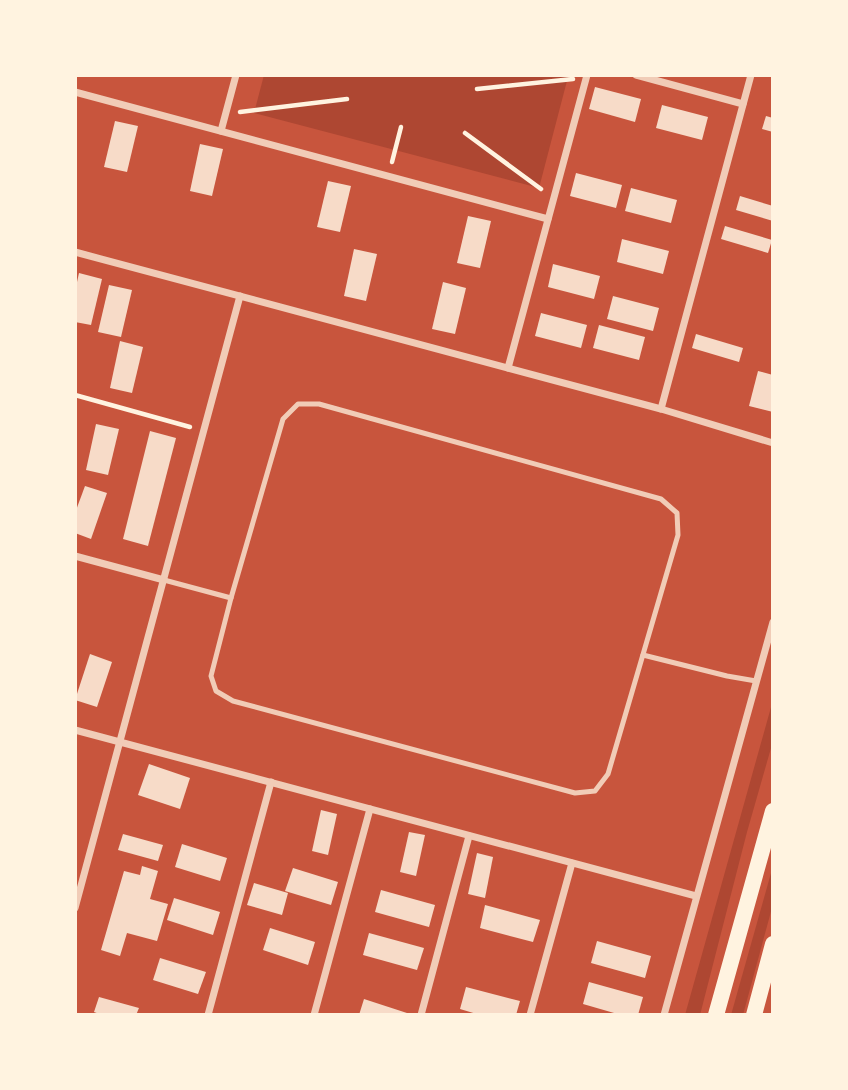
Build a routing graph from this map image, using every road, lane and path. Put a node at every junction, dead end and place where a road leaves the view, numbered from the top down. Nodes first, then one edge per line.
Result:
1 (236, 75) edge
2 (636, 75) edge
3 (751, 75) edge
4 (587, 77) edge
5 (477, 89) dead end
6 (75, 92) edge
7 (347, 99) dead end
8 (743, 104) junction
9 (226, 114) junction
10 (401, 127) dead end
11 (221, 131) junction
12 (465, 134) dead end
13 (389, 177) junction
14 (554, 198) junction
15 (548, 219) junction
16 (75, 252) edge
17 (240, 296) junction
18 (508, 368) junction
19 (75, 395) edge
20 (661, 409) junction
21 (204, 430) junction
22 (773, 443) edge
23 (75, 556) edge
24 (164, 580) junction
25 (232, 598) junction
26 (773, 622) edge
27 (643, 655) junction
28 (756, 681) junction
29 (75, 730) edge
30 (120, 742) junction
31 (271, 782) junction
32 (370, 809) junction
33 (773, 811) edge
34 (469, 836) junction
35 (572, 863) junction
36 (696, 896) junction
37 (75, 908) edge
38 (773, 944) edge
39 (208, 1015) edge
40 (314, 1015) edge
41 (421, 1015) edge
42 (530, 1015) edge
43 (664, 1015) edge
44 (716, 1015) edge
45 (754, 1015) edge

1 - 9 street
2 - 8 street
3 - 8 street
4 - 5 path
4 - 14 street
6 - 11 street
7 - 9 path
8 - 20 street
9 - 11 street
10 - 13 path
11 - 13 street
12 - 14 path
13 - 15 street
14 - 15 street
15 - 18 street
16 - 17 street
17 - 18 street
17 - 21 street
18 - 20 street
19 - 21 path
20 - 22 street
21 - 24 street
23 - 24 street
24 - 25 lane
24 - 30 street
25 - 27 lane
25 - 27 lane
26 - 28 street
27 - 28 lane
28 - 36 street
29 - 30 street
30 - 31 street
30 - 37 street
31 - 32 street
31 - 39 street
32 - 34 street
32 - 40 street
33 - 44 highway
34 - 35 street
34 - 41 street
35 - 36 street
35 - 42 street
36 - 43 street
38 - 45 highway

